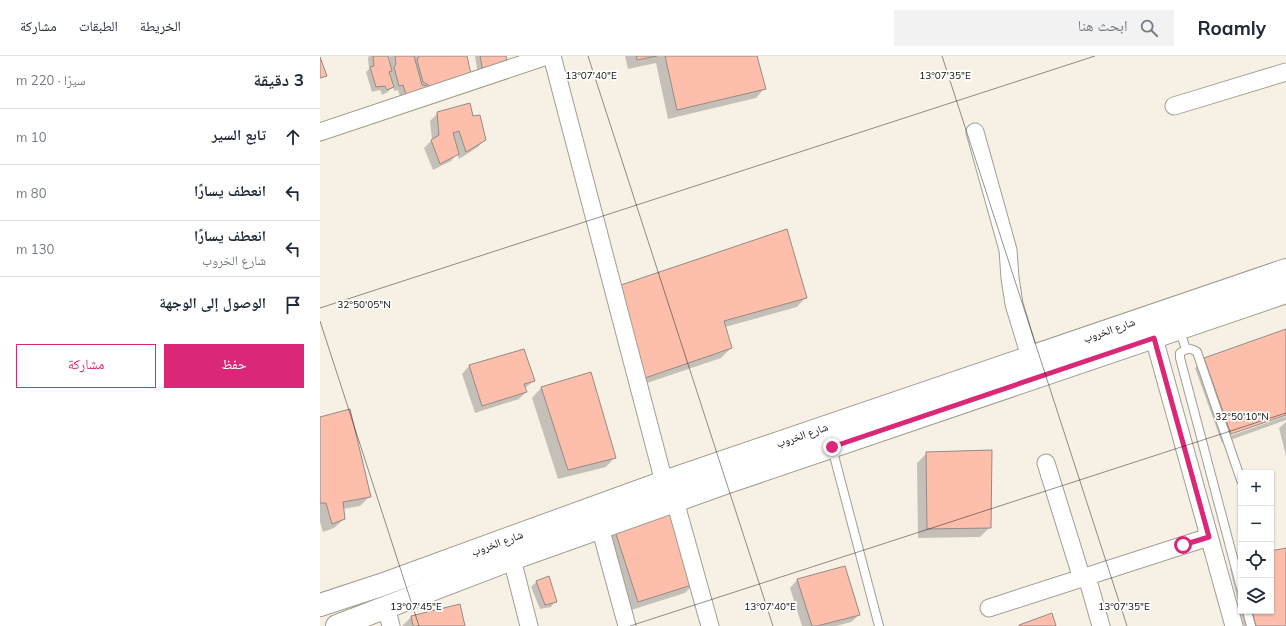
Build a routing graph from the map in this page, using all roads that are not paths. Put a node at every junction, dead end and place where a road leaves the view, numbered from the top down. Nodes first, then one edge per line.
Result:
1 (548, 56) edge
2 (552, 56) edge
3 (1286, 72) edge
4 (1174, 106) dead end
5 (320, 132) edge
6 (975, 132) dead end
7 (1286, 270) edge
8 (1286, 292) edge
9 (1179, 329) junction
10 (1154, 338) junction
11 (1186, 349) junction
12 (1030, 357) junction
13 (832, 447) junction
14 (1046, 463) dead end
15 (1238, 471) edge
16 (670, 492) junction
17 (600, 527) junction
18 (1209, 537) junction
19 (512, 559) junction
20 (1085, 578) junction
21 (1238, 578) edge
22 (320, 606) edge
23 (988, 608) dead end
24 (1248, 614) edge
25 (389, 616) edge
26 (336, 626) edge
27 (529, 626) edge
28 (627, 626) edge
29 (710, 626) edge
30 (879, 626) edge
31 (1101, 626) edge
32 (1234, 626) edge
33 (1251, 626) edge

1 - 5 street
2 - 16 street
3 - 4 street
6 - 12 street
7 - 12 main road, شارع الخروب
8 - 9 main road, شارع الخروب
9 - 10 main road, شارع الخروب
9 - 11 lane
10 - 13 main road, شارع الخروب
10 - 18 street
11 - 15 lane
11 - 21 lane
12 - 16 main road, شارع الخروب
13 - 16 main road, شارع الخروب
13 - 30 lane
14 - 20 street
16 - 17 main road, شارع الخروب
16 - 22 main road, شارع الخروب
16 - 29 street
17 - 19 main road, شارع الخروب
17 - 28 street
18 - 20 street
18 - 32 street
19 - 25 main road, شارع الخروب
19 - 27 street
20 - 23 street
20 - 31 street
24 - 33 lane
25 - 26 main road, شارع الخروب

